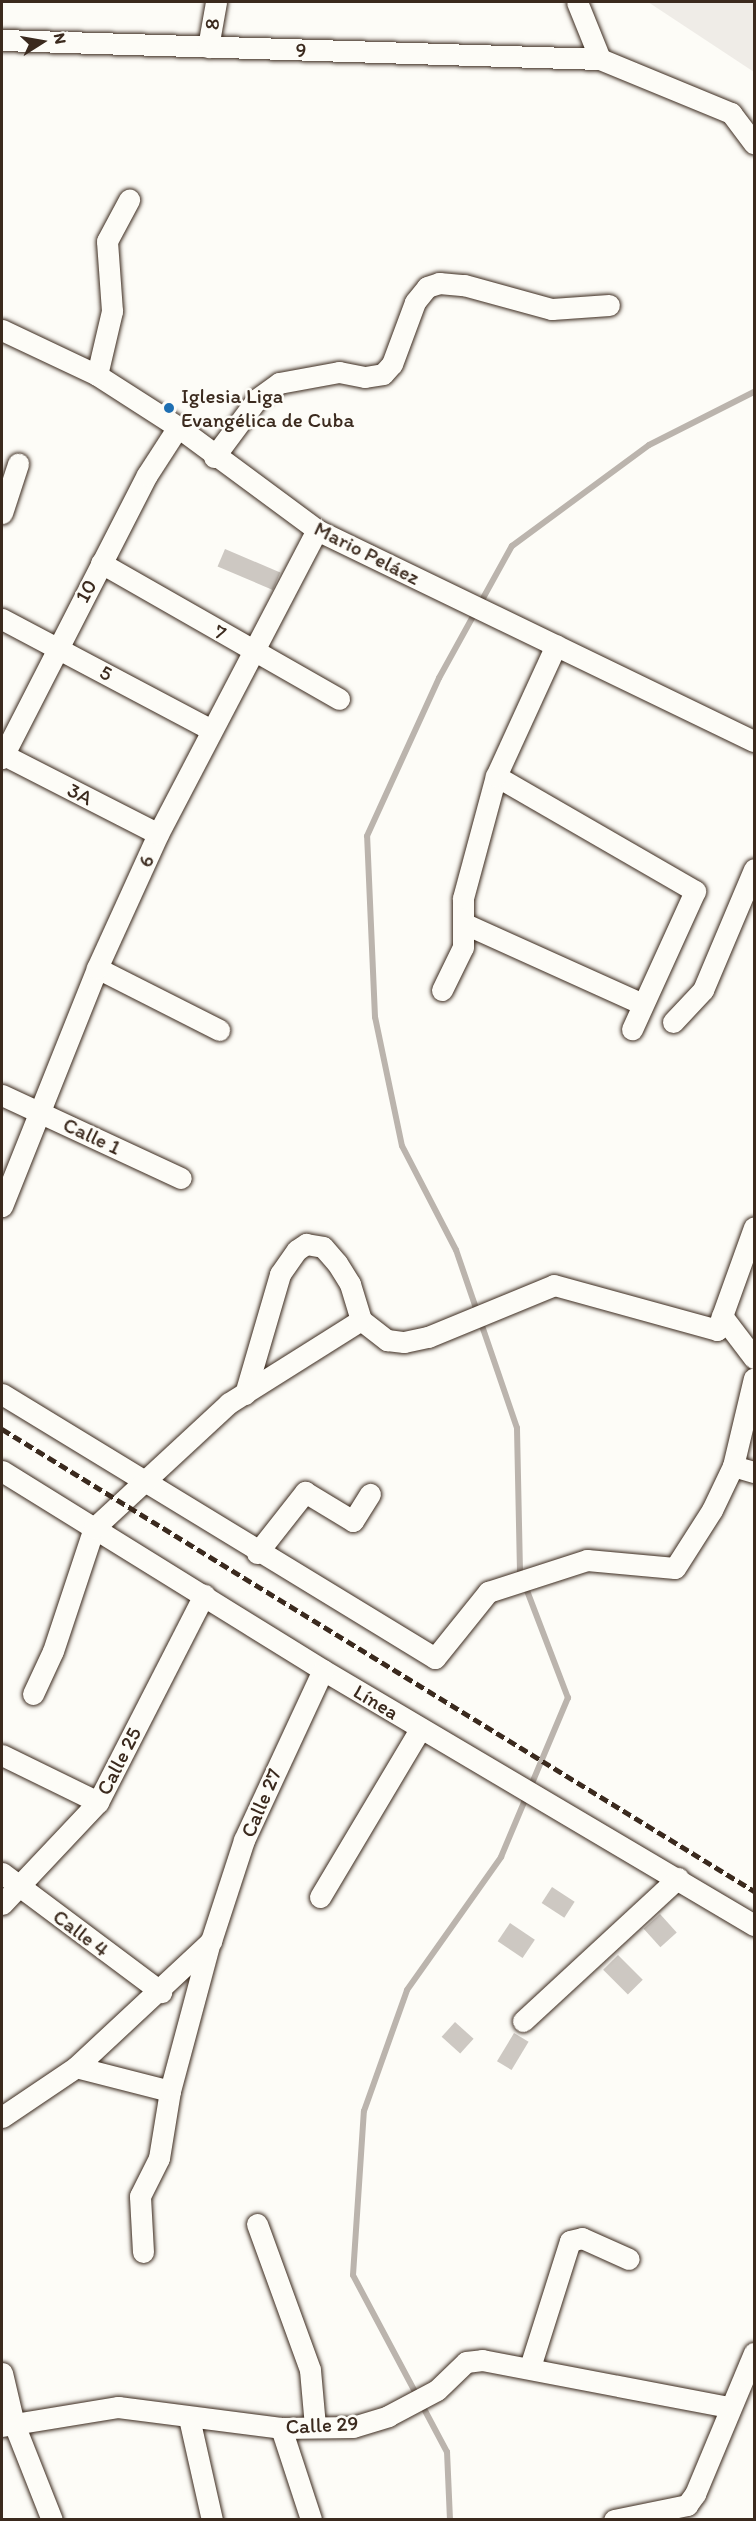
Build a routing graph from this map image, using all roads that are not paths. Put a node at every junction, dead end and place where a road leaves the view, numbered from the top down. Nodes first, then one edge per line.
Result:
1 (216, 2) edge
2 (577, 2) edge
3 (2, 40) edge
4 (208, 47) junction
5 (600, 59) junction
6 (754, 143) edge
7 (129, 200) dead end
8 (609, 304) dead end
9 (2, 330) edge
10 (97, 375) junction
11 (178, 427) junction
12 (214, 457) junction
13 (18, 464) dead end
14 (2, 513) edge
15 (317, 530) junction
16 (101, 563) junction
17 (2, 619) edge
18 (556, 645) junction
19 (57, 646) junction
20 (253, 652) junction
21 (339, 699) dead end
22 (210, 729) junction
23 (753, 737) edge
24 (2, 756) edge
25 (496, 776) junction
26 (158, 834) junction
27 (754, 869) edge
28 (463, 923) junction
29 (97, 968) junction
30 (442, 990) dead end
31 (642, 1004) junction
32 (673, 1022) dead end
33 (632, 1029) dead end
34 (219, 1030) dead end
35 (2, 1095) edge
36 (41, 1112) junction
37 (181, 1178) dead end
38 (2, 1206) edge
39 (754, 1231) edge
40 (722, 1316) junction
41 (361, 1320) junction
42 (754, 1358) edge
43 (754, 1378) edge
44 (2, 1394) edge
45 (245, 1394) junction
46 (733, 1466) junction
47 (2, 1471) edge
48 (754, 1472) edge
49 (147, 1481) junction
50 (370, 1494) dead end
51 (94, 1528) junction
52 (257, 1553) junction
53 (204, 1594) junction
54 (323, 1670) junction
55 (33, 1694) dead end
56 (420, 1729) junction
57 (2, 1755) edge
58 (98, 1802) junction
59 (2, 1872) edge
60 (678, 1878) junction
61 (22, 1886) junction
62 (320, 1897) dead end
63 (2, 1904) edge
64 (754, 1924) edge
65 (211, 1941) junction
66 (160, 1992) junction
67 (523, 2021) dead end
68 (76, 2067) junction
69 (170, 2091) junction
70 (2, 2117) edge
71 (257, 2224) dead end
72 (143, 2252) dead end
73 (629, 2259) dead end
74 (754, 2353) edge
75 (530, 2367) junction
76 (2, 2373) edge
77 (729, 2407) junction
78 (189, 2418) junction
79 (8, 2425) edge
80 (315, 2426) junction
81 (281, 2428) junction
82 (311, 2519) edge
83 (52, 2520) edge
84 (212, 2520) edge
85 (614, 2520) edge

1 - 4 street, 8
2 - 5 street
3 - 4 street, 9
4 - 5 street, 9
5 - 6 street
7 - 10 street
8 - 12 street
9 - 10 street, Mario Peláez
10 - 11 street, Mario Peláez
11 - 12 street, Mario Peláez
11 - 16 street, 10
12 - 15 street, Mario Peláez
13 - 14 street
15 - 18 street, Mario Peláez
15 - 20 street, 6
16 - 19 street, 10
16 - 20 street, 7
17 - 19 street, 5
18 - 23 street, Mario Peláez
18 - 25 street
19 - 22 street, 5
19 - 24 street, 10
20 - 21 street, 7
20 - 22 street, 6
22 - 26 street, 6
24 - 26 street, 3A
25 - 28 street
25 - 31 street
26 - 29 street, 6
27 - 32 street
28 - 30 street
28 - 31 street
29 - 34 street
29 - 36 street, 6
31 - 33 street
35 - 36 street, Calle 1
36 - 37 street, Calle 1
36 - 38 street, 6
39 - 40 street
40 - 41 street
40 - 42 street
41 - 45 street
41 - 45 street
43 - 46 street
44 - 49 street
45 - 49 street
46 - 48 street
46 - 52 street
47 - 51 street, Línea
49 - 51 street
49 - 52 street
50 - 52 street
51 - 53 street, Línea
51 - 55 street
53 - 54 street, Línea
53 - 58 street, Calle 25
54 - 56 street, Línea
54 - 65 street, Calle 27
56 - 60 street, Línea
56 - 62 street
57 - 58 street
58 - 61 street, Calle 25
59 - 61 street, Calle 4
60 - 64 street, Línea
60 - 67 street
61 - 63 street, Calle 25
61 - 66 street, Calle 4
65 - 66 street, Calle 27
65 - 69 street, Calle 27
66 - 68 street, Calle 27
68 - 69 street
68 - 70 street, Calle 27
69 - 72 street, Calle 27
71 - 80 street
73 - 75 street
74 - 77 street
75 - 77 street, Calle 29
75 - 80 street, Calle 29
76 - 79 street
77 - 85 street
78 - 79 street, Calle 29
78 - 81 street, Calle 29
78 - 84 street
79 - 83 street
80 - 81 street, Calle 29
81 - 82 street

